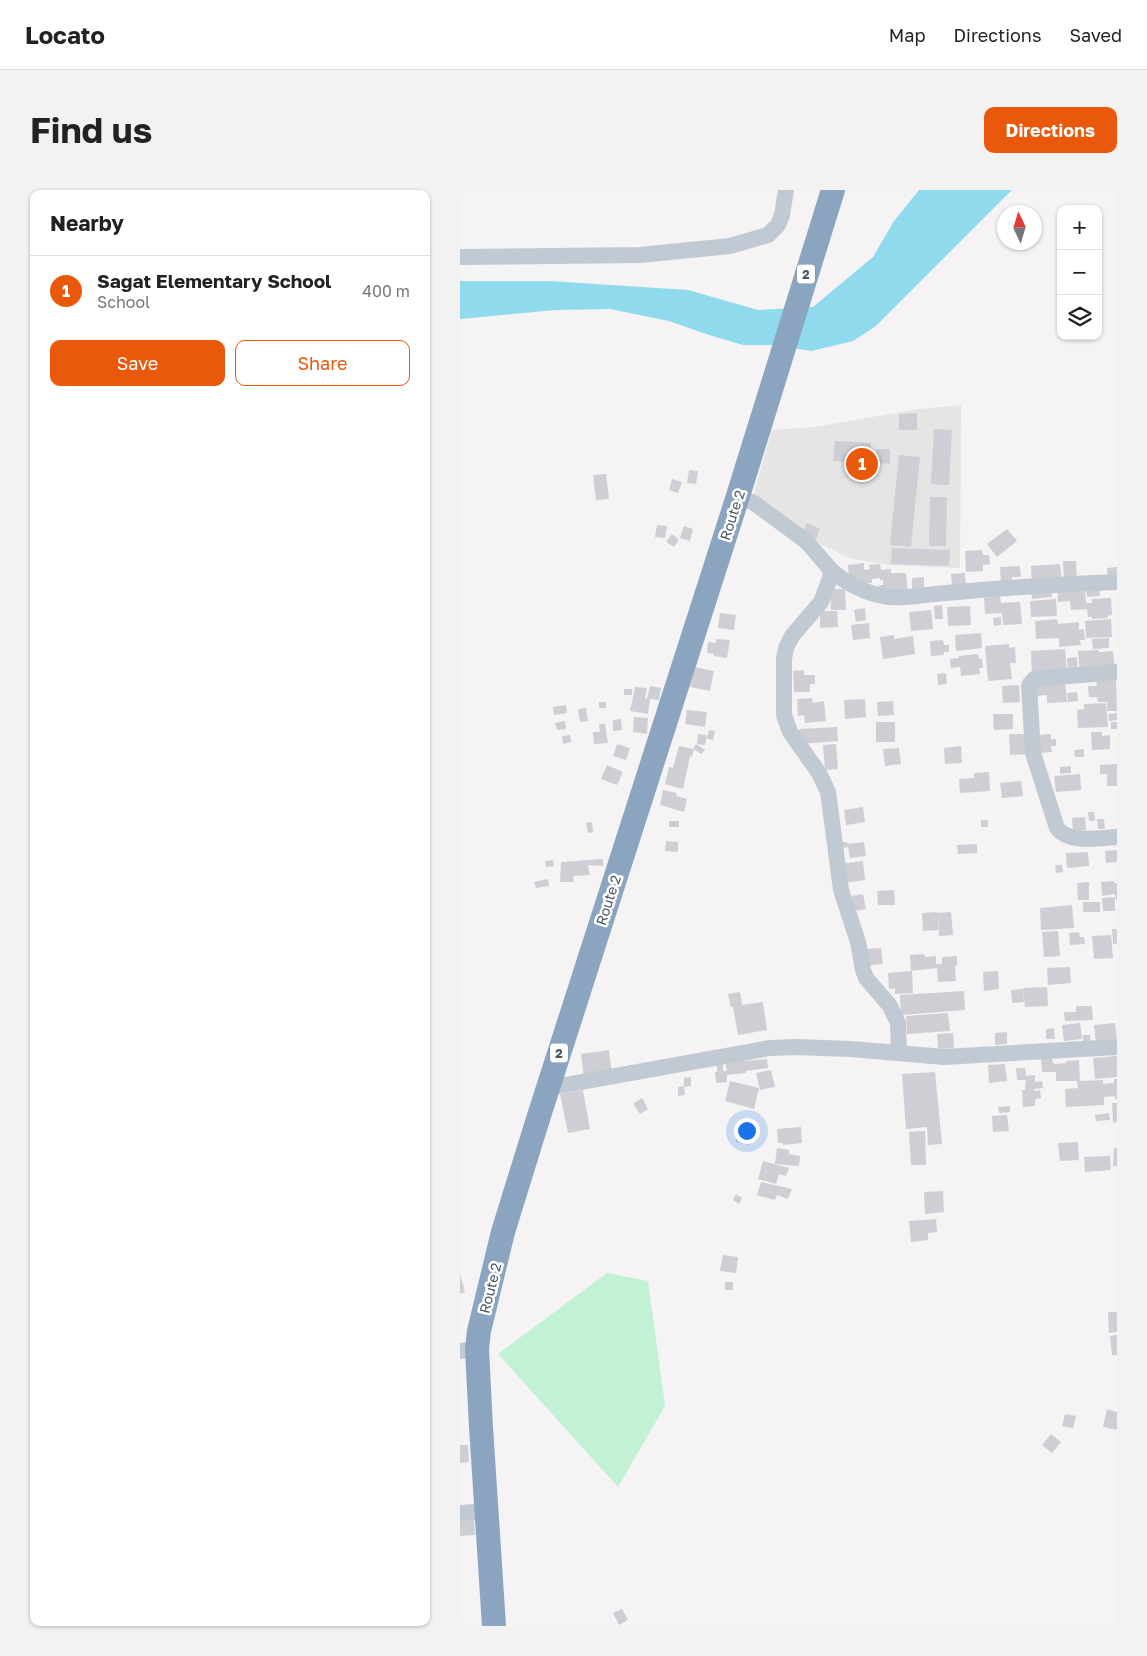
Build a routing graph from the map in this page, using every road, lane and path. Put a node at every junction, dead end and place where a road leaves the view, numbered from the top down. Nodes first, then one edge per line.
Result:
1 (786, 190) edge
2 (833, 190) edge
3 (460, 257) edge
4 (738, 496) junction
5 (831, 570) junction
6 (1117, 582) edge
7 (1117, 672) edge
8 (1117, 837) edge
9 (1117, 1047) edge
10 (899, 1053) junction
11 (548, 1088) junction
12 (469, 1350) edge
13 (486, 1511) junction
14 (460, 1513) edge
15 (494, 1626) edge

1 - 3 street
2 - 4 highway, Route 2 / 2
4 - 5 street
4 - 11 highway, Route 2 / 2
5 - 6 street
5 - 10 street
7 - 8 street
9 - 10 street
10 - 11 street
11 - 12 highway, Route 2 / 2
12 - 13 highway, Route 2 / 2
13 - 14 street
13 - 15 highway, Route 2 / 2

